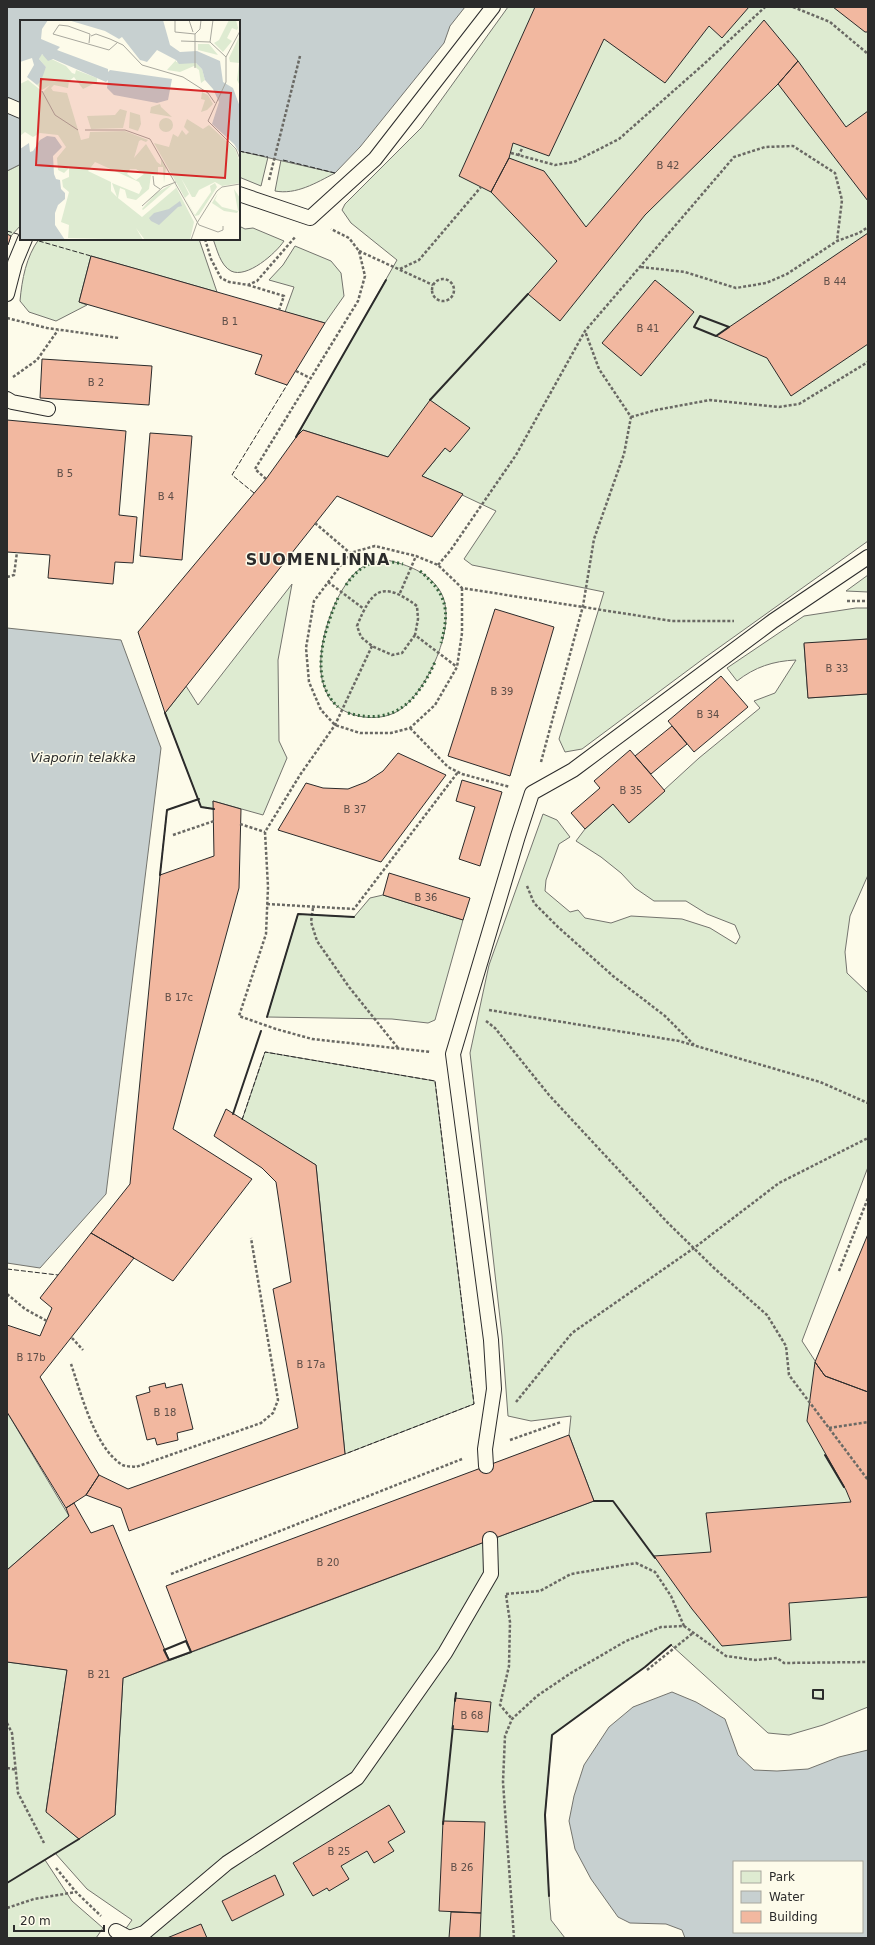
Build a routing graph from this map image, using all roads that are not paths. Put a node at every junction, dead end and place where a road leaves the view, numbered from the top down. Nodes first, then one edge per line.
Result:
1 (493, 7) edge
2 (7, 105) edge
3 (20, 111) edge
4 (240, 194) edge
5 (25, 240) edge
6 (7, 294) edge
7 (7, 399) edge
8 (48, 409) dead end
9 (868, 557) edge
10 (486, 1466) dead end
11 (490, 1539) dead end
12 (116, 1931) road end

1 - 4 lane
2 - 3 lane
5 - 6 lane
7 - 8 lane
9 - 10 lane
11 - 12 lane

